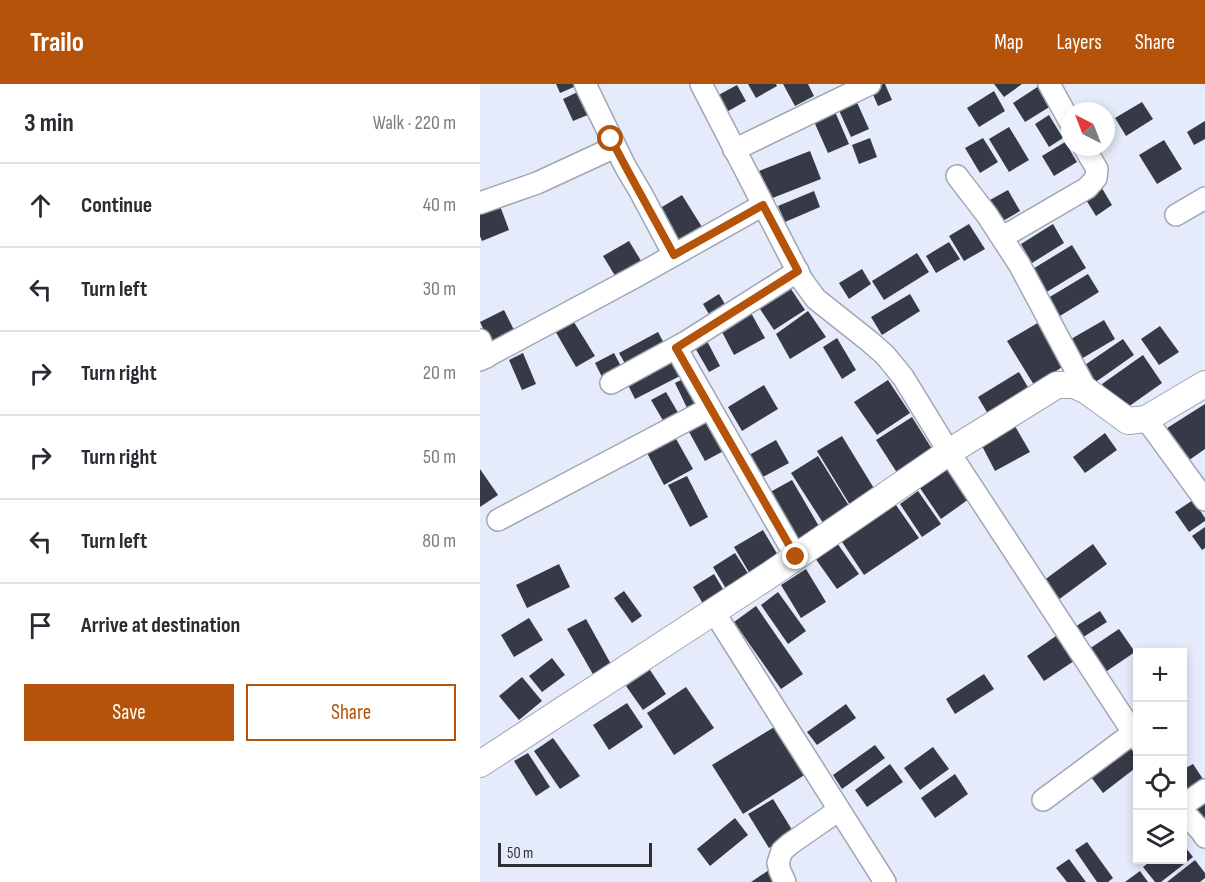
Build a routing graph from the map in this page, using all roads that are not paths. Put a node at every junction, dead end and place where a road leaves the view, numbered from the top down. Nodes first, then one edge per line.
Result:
1 (585, 84) edge
2 (701, 84) edge
3 (870, 84) edge
4 (1048, 84) edge
5 (1061, 106) edge
6 (615, 147) junction
7 (735, 150) junction
8 (1089, 156) edge
9 (957, 176) dead end
10 (1205, 198) edge
11 (480, 204) edge
12 (763, 205) junction
13 (1176, 214) dead end
14 (1003, 237) junction
15 (674, 255) junction
16 (798, 271) junction
17 (676, 348) junction
18 (482, 352) edge
19 (611, 383) dead end
20 (1205, 384) edge
21 (1087, 391) junction
22 (710, 408) junction
23 (1146, 419) junction
24 (949, 452) junction
25 (1205, 500) edge
26 (498, 520) dead end
27 (796, 557) junction
28 (714, 612) junction
29 (1133, 734) edge
30 (1133, 738) edge
31 (480, 764) edge
32 (1205, 790) edge
33 (1043, 800) dead end
34 (1187, 804) edge
35 (839, 810) junction
36 (1184, 810) edge
37 (1205, 837) edge
38 (785, 882) edge
39 (885, 882) edge

1 - 6 street
2 - 7 street
3 - 7 street
4 - 5 street
6 - 11 street
6 - 15 street
7 - 12 street
8 - 14 street
9 - 14 street
10 - 13 street
12 - 15 street
12 - 16 street
14 - 21 street
15 - 18 street
16 - 17 street
16 - 24 street
17 - 19 street
17 - 22 street
20 - 23 street
21 - 23 street
21 - 24 street
22 - 26 street
22 - 27 street
23 - 25 street
24 - 27 street
24 - 29 street
27 - 28 street
28 - 31 street
28 - 35 street
30 - 33 street
32 - 34 street
35 - 38 street
35 - 39 street
36 - 37 street

